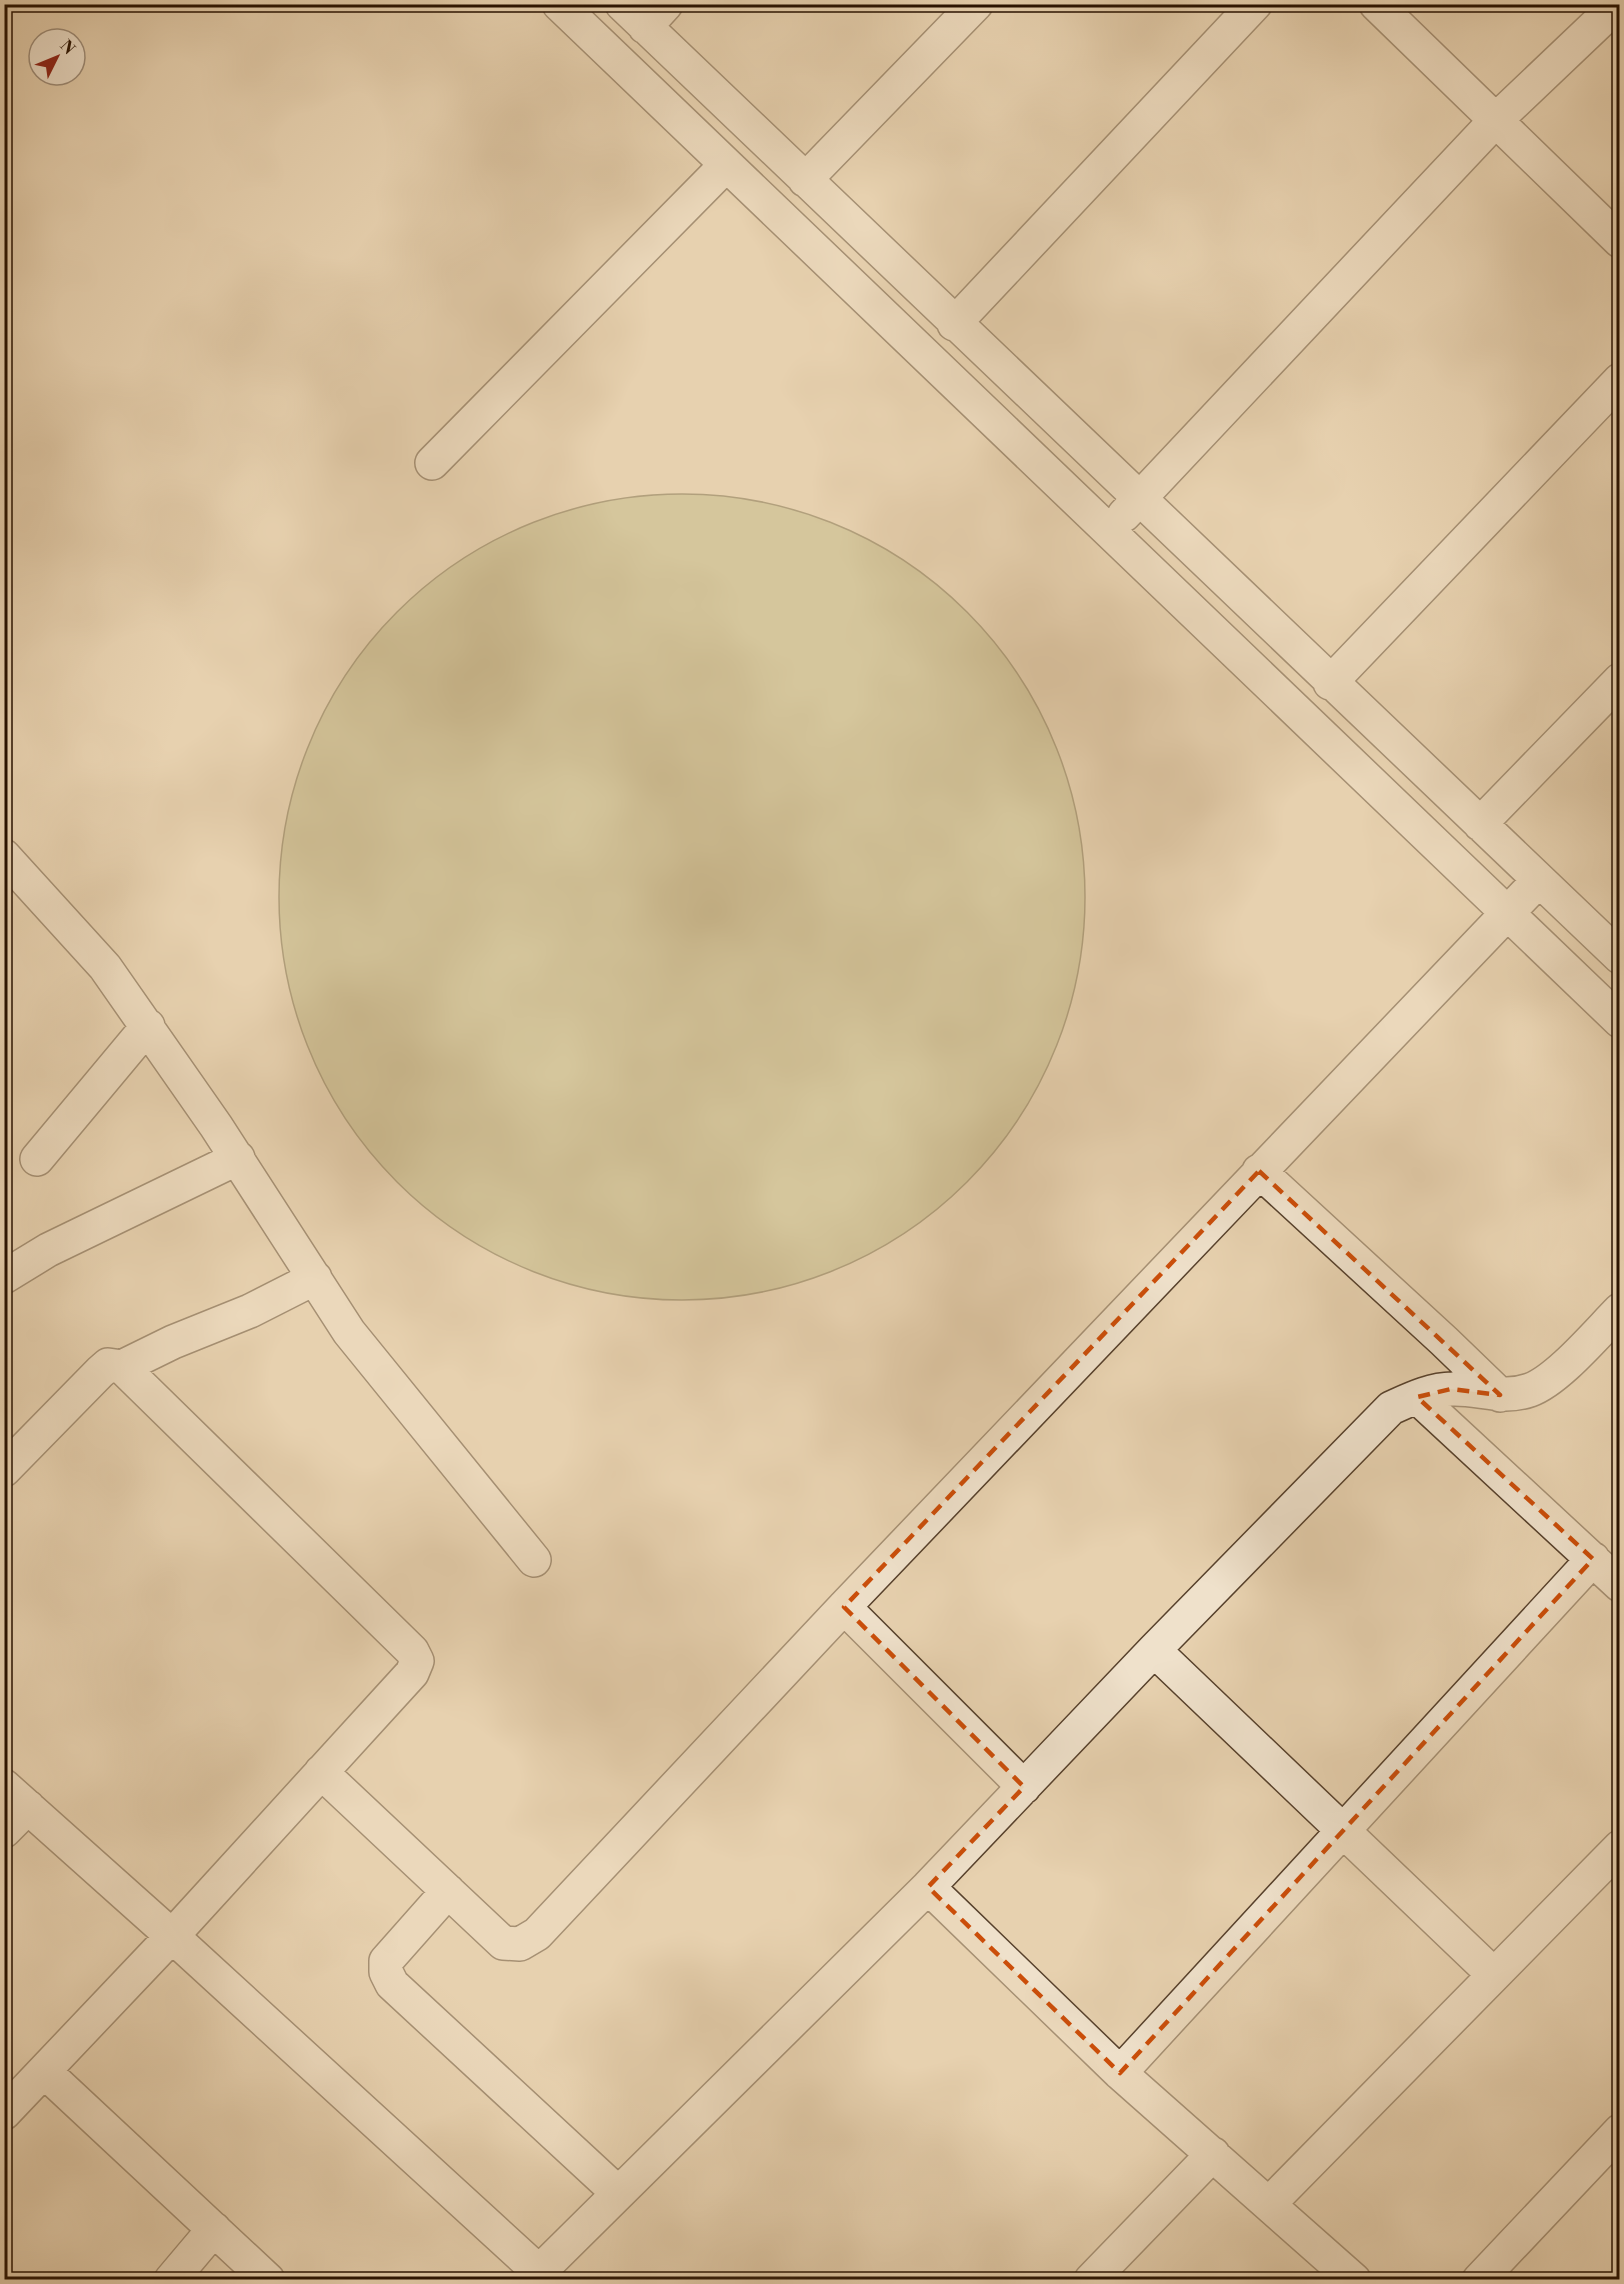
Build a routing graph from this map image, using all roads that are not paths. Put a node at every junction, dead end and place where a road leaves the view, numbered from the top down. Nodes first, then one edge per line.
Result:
1 (559, 4) edge
2 (976, 4) edge
3 (1255, 4) edge
4 (1376, 4) edge
5 (1618, 4) edge
6 (644, 12) edge
7 (1495, 121) junction
8 (726, 165) junction
9 (805, 180) junction
10 (1620, 241) edge
11 (954, 324) junction
12 (1620, 380) edge
13 (432, 463) dead end
14 (1139, 500) junction
15 (1108, 532) junction
16 (1620, 680) edge
17 (1330, 683) junction
18 (1480, 824) junction
19 (4, 856) edge
20 (1539, 880) junction
21 (1506, 914) junction
22 (1620, 957) edge
23 (1620, 1021) edge
24 (148, 1026) junction
25 (238, 1158) junction
26 (37, 1159) dead end
27 (1259, 1172) junction
28 (4, 1277) edge
29 (315, 1278) junction
30 (1620, 1310) edge
31 (122, 1367) junction
32 (1500, 1395) junction
33 (1417, 1396) junction
34 (5, 1468) edge
35 (1593, 1558) junction
36 (534, 1560) dead end
37 (1620, 1585) edge
38 (844, 1607) junction
39 (1154, 1650) junction
40 (321, 1772) junction
41 (1024, 1787) junction
42 (16, 1796) edge
43 (1344, 1830) junction
44 (4, 1832) edge
45 (1620, 1847) edge
46 (928, 1887) junction
47 (448, 1891) junction
48 (172, 1936) junction
49 (1494, 1975) junction
50 (44, 2071) junction
51 (1120, 2073) junction
52 (4, 2114) edge
53 (1620, 2131) edge
54 (1213, 2154) junction
55 (618, 2193) junction
56 (1269, 2204) junction
57 (214, 2229) junction
58 (535, 2276) edge
59 (171, 2280) edge
60 (268, 2280) edge
61 (1092, 2280) edge
62 (1354, 2280) edge
63 (1479, 2280) edge

1 - 8 street
2 - 9 street
3 - 11 street
4 - 7 street
5 - 7 street
6 - 9 street
7 - 10 street
7 - 14 street
8 - 13 street
8 - 15 street
9 - 11 street
11 - 14 street
12 - 17 street
14 - 15 street
14 - 17 street
15 - 21 street
16 - 18 street
17 - 18 street
18 - 20 street
19 - 24 street
20 - 21 street
20 - 22 street
21 - 23 street
21 - 27 street
24 - 25 street
24 - 26 street
25 - 28 street
25 - 29 street
27 - 32 street
27 - 38 street
29 - 31 street
29 - 36 street
30 - 32 street
31 - 34 street
31 - 40 street
32 - 33 street
33 - 35 street
33 - 39 street
35 - 37 street
35 - 43 street
38 - 41 street
38 - 47 street
39 - 41 street
39 - 43 street
40 - 47 street
40 - 48 street
41 - 46 street
42 - 44 street
42 - 48 street
43 - 49 street
43 - 51 street
45 - 49 street
46 - 51 street
46 - 55 street
47 - 55 street
48 - 50 street
48 - 58 street
49 - 56 street
50 - 52 street
50 - 57 street
51 - 54 street
53 - 63 street
54 - 56 street
54 - 61 street
55 - 58 street
56 - 62 street
57 - 59 street
57 - 60 street

